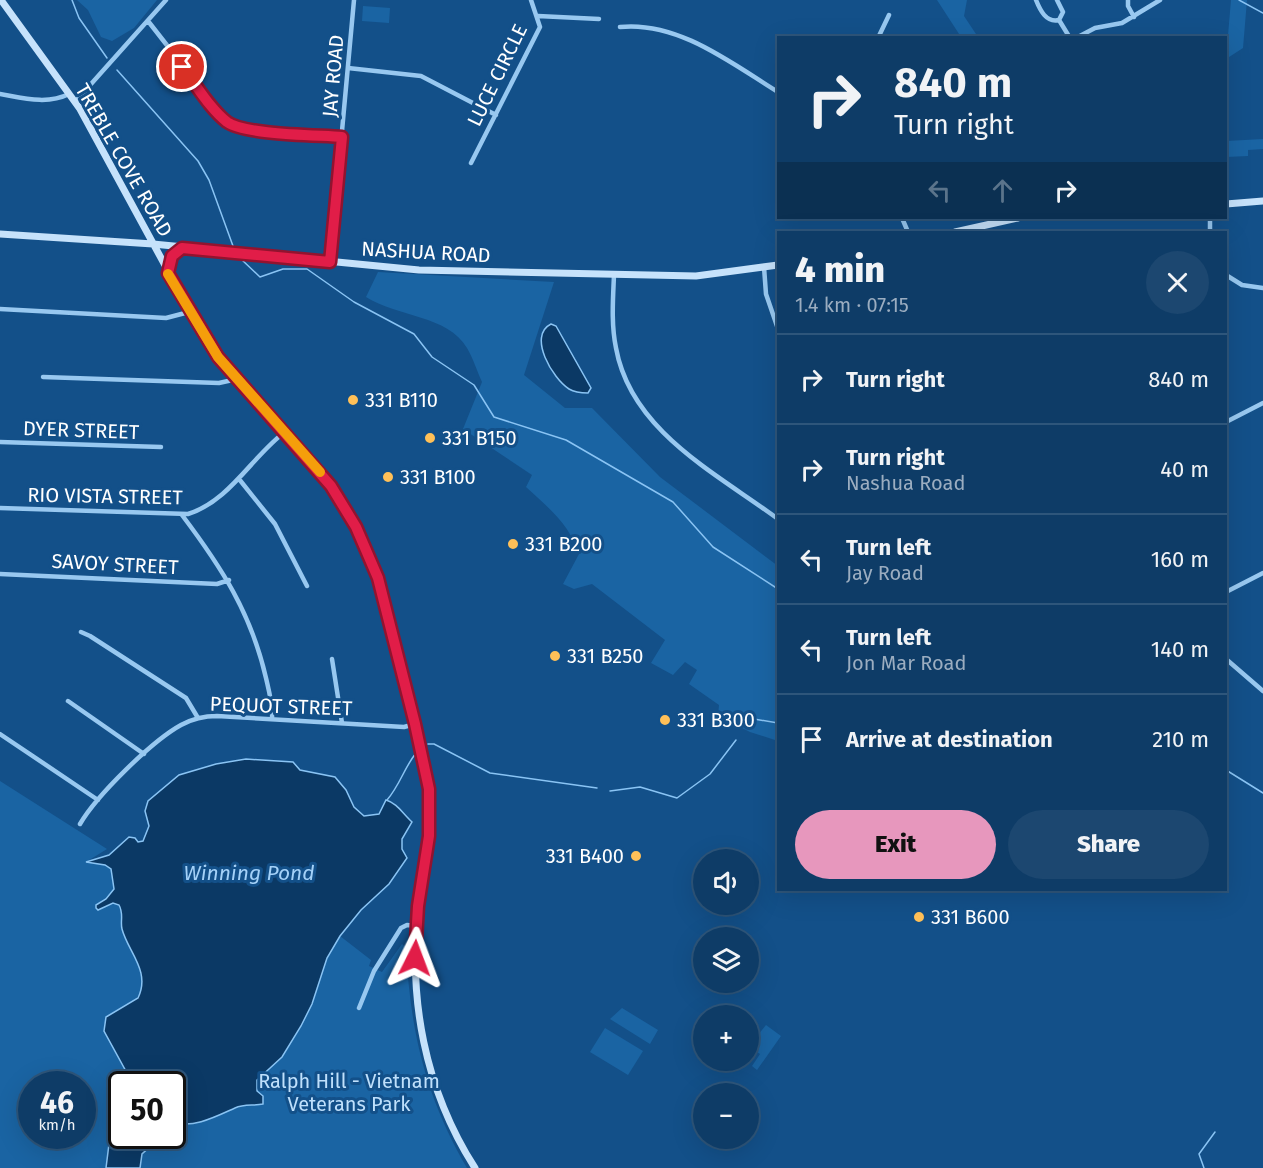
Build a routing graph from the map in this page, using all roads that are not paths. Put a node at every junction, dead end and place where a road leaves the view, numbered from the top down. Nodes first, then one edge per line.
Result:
1 (1, 0) edge
2 (166, 0) edge
3 (354, 0) edge
4 (531, 0) edge
5 (1036, 0) edge
6 (1057, 0) edge
7 (1128, 0) edge
8 (1160, 0) edge
9 (889, 15) dead end
10 (538, 16) junction
11 (1134, 17) junction
12 (599, 19) dead end
13 (1059, 20) junction
14 (148, 21) junction
15 (620, 27) dead end
16 (879, 36) edge
17 (1069, 36) edge
18 (1079, 36) edge
19 (348, 68) junction
20 (777, 91) edge
21 (0, 94) edge
22 (69, 94) junction
23 (75, 102) junction
24 (496, 115) junction
25 (342, 137) junction
26 (471, 163) dead end
27 (1263, 201) edge
28 (1227, 204) edge
29 (1015, 219) edge
30 (982, 230) edge
31 (0, 234) edge
32 (153, 244) junction
33 (182, 248) junction
34 (330, 262) junction
35 (777, 265) edge
36 (764, 267) junction
37 (168, 273) junction
38 (614, 275) junction
39 (1227, 276) edge
40 (1263, 288) edge
41 (0, 309) edge
42 (189, 312) junction
43 (777, 326) edge
44 (43, 377) dead end
45 (237, 379) junction
46 (1263, 403) edge
47 (1227, 421) edge
48 (286, 431) junction
49 (0, 442) edge
50 (161, 447) dead end
51 (239, 479) junction
52 (0, 508) edge
53 (182, 515) junction
54 (777, 518) edge
55 (1263, 573) edge
56 (0, 574) edge
57 (229, 580) junction
58 (307, 586) dead end
59 (1227, 591) edge
60 (81, 632) dead end
61 (332, 659) dead end
62 (1227, 660) edge
63 (1263, 691) edge
64 (68, 701) dead end
65 (198, 718) junction
66 (272, 719) junction
67 (342, 723) junction
68 (415, 724) junction
69 (0, 734) edge
70 (144, 754) junction
71 (98, 800) junction
72 (80, 824) dead end
73 (416, 926) junction
74 (359, 1008) dead end
75 (475, 1168) edge

1 - 22 main road, TREBLE COVE ROAD
2 - 14 street
3 - 19 street, JAY ROAD
4 - 10 street, LUCE CIRCLE
5 - 13 street
6 - 13 street
7 - 11 street
8 - 11 street
9 - 16 street
10 - 12 street
10 - 24 street, LUCE CIRCLE
11 - 18 street
13 - 17 street
14 - 23 street
14 - 25 street
15 - 20 street
19 - 24 street
19 - 25 street, JAY ROAD
21 - 22 street
22 - 23 main road, TREBLE COVE ROAD
23 - 32 main road, TREBLE COVE ROAD
24 - 26 street, LUCE CIRCLE
25 - 34 street, JAY ROAD
27 - 28 main road
29 - 30 main road
31 - 32 main road, NASHUA ROAD
32 - 33 main road, NASHUA ROAD
32 - 37 main road, TREBLE COVE ROAD
33 - 34 main road, NASHUA ROAD
33 - 37 main road
34 - 38 main road, NASHUA ROAD
35 - 36 main road, NASHUA ROAD
36 - 38 main road, NASHUA ROAD
36 - 43 street
37 - 42 main road, TREBLE COVE ROAD
38 - 54 street
39 - 40 street
41 - 42 street
42 - 45 main road, TREBLE COVE ROAD
44 - 45 street
45 - 48 main road, TREBLE COVE ROAD
46 - 47 street
48 - 51 street, RIO VISTA STREET
48 - 68 main road, TREBLE COVE ROAD
49 - 50 street, DYER STREET
51 - 53 street, RIO VISTA STREET
51 - 58 street
52 - 53 street, RIO VISTA STREET
53 - 57 street
55 - 59 street
56 - 57 street, SAVOY STREET
57 - 66 street
60 - 65 street
61 - 67 street
62 - 63 street
64 - 70 street
65 - 66 street, PEQUOT STREET
65 - 70 street, PEQUOT STREET
66 - 67 street, PEQUOT STREET
67 - 68 street, PEQUOT STREET
68 - 73 main road, TREBLE COVE ROAD
69 - 71 street
70 - 71 street, PEQUOT STREET
71 - 72 street, PEQUOT STREET
73 - 74 street
73 - 75 main road, TREBLE COVE ROAD

